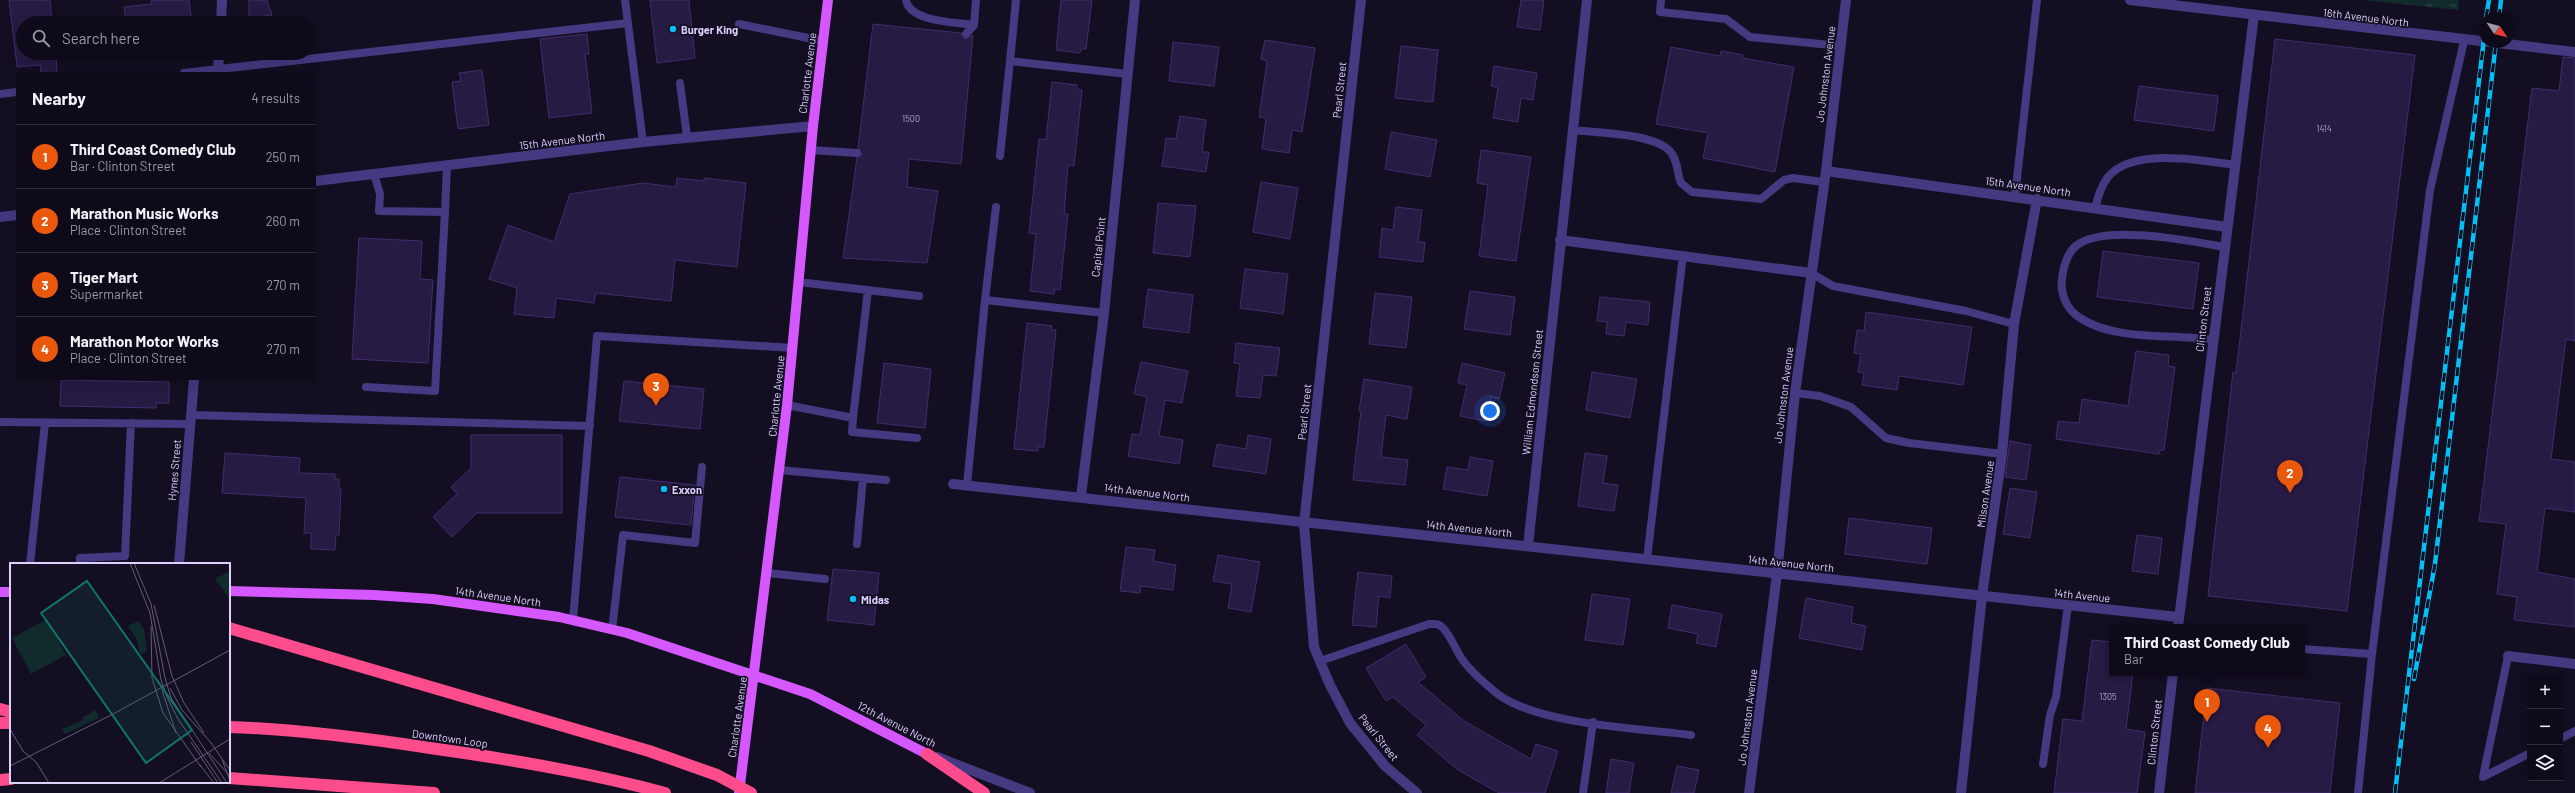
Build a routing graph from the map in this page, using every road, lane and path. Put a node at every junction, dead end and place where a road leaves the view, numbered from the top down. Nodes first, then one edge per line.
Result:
1 (222, 0) edge
2 (626, 0) edge
3 (828, 0) edge
4 (906, 0) edge
5 (976, 0) edge
6 (1016, 0) edge
7 (1135, 0) edge
8 (1361, 0) edge
9 (1587, 0) edge
10 (1661, 0) edge
11 (1846, 0) edge
12 (2037, 0) edge
13 (2130, 0) edge
14 (2254, 15) junction
15 (221, 16) edge
16 (628, 23) junction
17 (739, 24) dead end
18 (974, 25) junction
19 (966, 34) dead end
20 (2464, 40) junction
21 (823, 41) junction
22 (1840, 46) junction
23 (2575, 52) edge
24 (219, 60) edge
25 (312, 60) edge
26 (316, 60) edge
27 (1010, 61) junction
28 (218, 71) edge
29 (201, 72) edge
30 (1128, 74) junction
31 (680, 83) dead end
32 (16, 92) edge
33 (0, 94) edge
34 (813, 126) junction
35 (1572, 130) junction
36 (687, 137) junction
37 (643, 142) junction
38 (810, 150) junction
39 (857, 153) dead end
40 (1000, 156) dead end
41 (2235, 165) junction
42 (447, 166) junction
43 (1826, 171) junction
44 (374, 174) junction
45 (316, 181) edge
46 (1824, 182) junction
47 (2015, 196) junction
48 (2037, 199) junction
49 (996, 207) dead end
50 (2095, 208) junction
51 (445, 212) junction
52 (16, 215) edge
53 (0, 217) edge
54 (2227, 227) junction
55 (1560, 240) junction
56 (2224, 247) junction
57 (1683, 255) junction
58 (1810, 273) junction
59 (798, 282) junction
60 (868, 290) junction
61 (919, 296) dead end
62 (985, 300) junction
63 (1104, 313) junction
64 (2014, 324) junction
65 (2213, 340) junction
66 (793, 348) junction
67 (194, 380) edge
68 (366, 387) dead end
69 (1795, 393) junction
70 (788, 406) junction
71 (853, 418) junction
72 (191, 420) junction
73 (0, 422) edge
74 (45, 422) junction
75 (131, 423) junction
76 (590, 426) junction
77 (917, 438) dead end
78 (2002, 454) junction
79 (702, 467) dead end
80 (780, 470) junction
81 (863, 478) junction
82 (886, 480) dead end
83 (953, 484) dead end
84 (967, 485) junction
85 (1081, 496) junction
86 (1304, 524) junction
87 (857, 544) dead end
88 (1528, 546) junction
89 (1647, 559) junction
90 (30, 563) edge
91 (80, 563) edge
92 (178, 563) edge
93 (768, 573) junction
94 (1777, 574) junction
95 (824, 579) dead end
96 (230, 591) edge
97 (1982, 596) junction
98 (2068, 605) junction
99 (573, 620) junction
100 (2178, 622) edge
101 (230, 628) edge
102 (612, 630) junction
103 (2305, 649) edge
104 (2372, 654) junction
105 (2508, 656) joint
106 (1320, 661) junction
107 (2575, 664) edge
108 (755, 676) junction
109 (2173, 676) edge
110 (0, 709) edge
111 (10, 712) edge
112 (1593, 722) junction
113 (230, 727) edge
114 (2575, 731) edge
115 (1691, 735) dead end
116 (2563, 737) edge
117 (927, 754) junction
118 (2527, 755) edge
119 (2042, 764) dead end
120 (0, 777) edge
121 (10, 778) edge
122 (10, 778) edge
123 (230, 778) edge
124 (0, 780) edge
125 (434, 793) edge
126 (665, 793) edge
127 (739, 793) edge
128 (751, 793) edge
129 (984, 793) edge
130 (1030, 793) edge
131 (1417, 793) edge
132 (1583, 793) edge
133 (1749, 793) edge
134 (1961, 793) edge
135 (2159, 793) edge
136 (2358, 793) edge

1 - 15 street
2 - 16 lane
3 - 21 main road, Charlotte Avenue
4 - 18 lane
5 - 18 lane
6 - 27 lane
7 - 30 street, Capital Point
8 - 86 street, Pearl Street
9 - 35 street, William Edmondson Street
10 - 22 lane
11 - 22 street, Jo Johnston Avenue
12 - 47 lane
13 - 14 street, 16th Avenue North
14 - 20 street, 16th Avenue North
14 - 41 street, Clinton Street
16 - 26 lane
16 - 37 lane
17 - 21 lane
18 - 19 lane
20 - 23 street, 16th Avenue North
20 - 104 lane
21 - 34 main road, Charlotte Avenue
22 - 43 street, Jo Johnston Avenue
24 - 28 street
25 - 28 lane
27 - 30 lane
27 - 40 lane
28 - 29 lane
30 - 63 street, Capital Point
31 - 36 lane
32 - 33 lane
34 - 36 street, 15th Avenue North
34 - 38 main road, Charlotte Avenue
35 - 46 lane
35 - 55 street, William Edmondson Street
36 - 37 street, 15th Avenue North
37 - 42 street, 15th Avenue North
38 - 39 lane
38 - 59 main road, Charlotte Avenue
41 - 50 lane
41 - 54 street, Clinton Street
42 - 44 street, 15th Avenue North
42 - 51 lane
43 - 46 street, Jo Johnston Avenue
43 - 47 street, 15th Avenue North
44 - 45 street, 15th Avenue North
44 - 51 lane
46 - 58 street, Jo Johnston Avenue
47 - 48 street, 15th Avenue North
48 - 50 street, 15th Avenue North
48 - 64 street, Milson Avenue
49 - 62 lane
50 - 54 street, 15th Avenue North
51 - 68 lane
52 - 53 street
54 - 56 street, Clinton Street
55 - 57 street
55 - 88 street, William Edmondson Street
56 - 65 street, Clinton Street
56 - 65 lane
57 - 58 street
57 - 89 lane
58 - 64 lane
58 - 69 street, Jo Johnston Avenue
59 - 60 lane
59 - 66 main road, Charlotte Avenue
60 - 61 lane
60 - 71 lane
62 - 63 lane
62 - 84 lane
63 - 85 street, Capital Point
64 - 78 street, Milson Avenue
65 - 100 street, Clinton Street
66 - 70 main road, Charlotte Avenue
66 - 76 lane
67 - 72 street, Hynes Street
69 - 78 lane
69 - 94 street, Jo Johnston Avenue
70 - 71 lane
70 - 80 main road, Charlotte Avenue
71 - 77 lane
72 - 75 lane
72 - 76 lane
72 - 92 street, Hynes Street
73 - 74 lane
74 - 75 lane
74 - 90 lane
75 - 91 lane
76 - 99 lane
78 - 97 street, Milson Avenue
79 - 102 lane
80 - 81 lane
80 - 93 main road, Charlotte Avenue
81 - 82 lane
81 - 87 lane
83 - 84 street, 14th Avenue North
84 - 85 street, 14th Avenue North
85 - 86 street, 14th Avenue North
86 - 88 street, 14th Avenue North
86 - 106 street, Pearl Street
88 - 89 street, 14th Avenue North
89 - 94 street, 14th Avenue North
93 - 95 lane
93 - 108 main road, Charlotte Avenue
94 - 97 street, 14th Avenue North
94 - 133 street, Jo Johnston Avenue
96 - 99 main road, 14th Avenue North
97 - 98 street, 14th Avenue
97 - 134 street, Milson Avenue
98 - 100 street, 14th Avenue
98 - 119 lane
99 - 102 main road, 14th Avenue North
101 - 128 highway
102 - 108 main road, 14th Avenue North
103 - 104 lane
104 - 136 lane
105 - 107 street
105 - 118 lane
106 - 112 lane
106 - 131 street, Pearl Street
108 - 117 main road, 12th Avenue North
108 - 127 main road, Charlotte Avenue
109 - 135 street, Clinton Street
110 - 111 highway
112 - 115 lane
112 - 132 lane
113 - 126 highway, Downtown Loop
114 - 116 lane
117 - 129 highway
117 - 130 street, 12th Avenue North
120 - 121 highway
122 - 124 highway
123 - 125 highway

